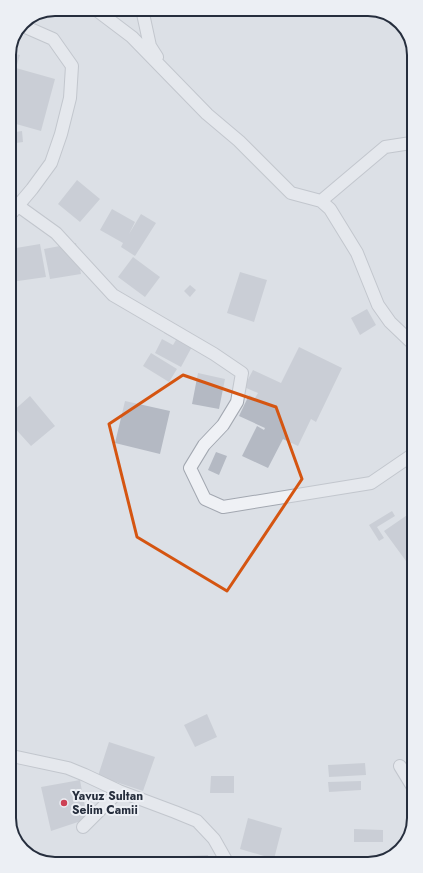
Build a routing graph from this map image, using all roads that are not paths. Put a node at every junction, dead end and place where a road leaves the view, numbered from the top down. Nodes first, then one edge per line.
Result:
1 (104, 16) edge
2 (144, 16) edge
3 (27, 27) edge
4 (171, 78) junction
5 (407, 144) edge
6 (321, 201) junction
7 (17, 205) joint
8 (407, 338) edge
9 (407, 458) edge
10 (16, 757) edge
11 (400, 766) dead end
12 (407, 778) edge
13 (119, 791) junction
14 (83, 827) dead end
15 (224, 857) edge

1 - 4 street
2 - 4 street
3 - 7 street
4 - 6 street
5 - 6 street
6 - 8 street
7 - 9 street
10 - 13 street
11 - 12 street
13 - 14 street
13 - 15 street

